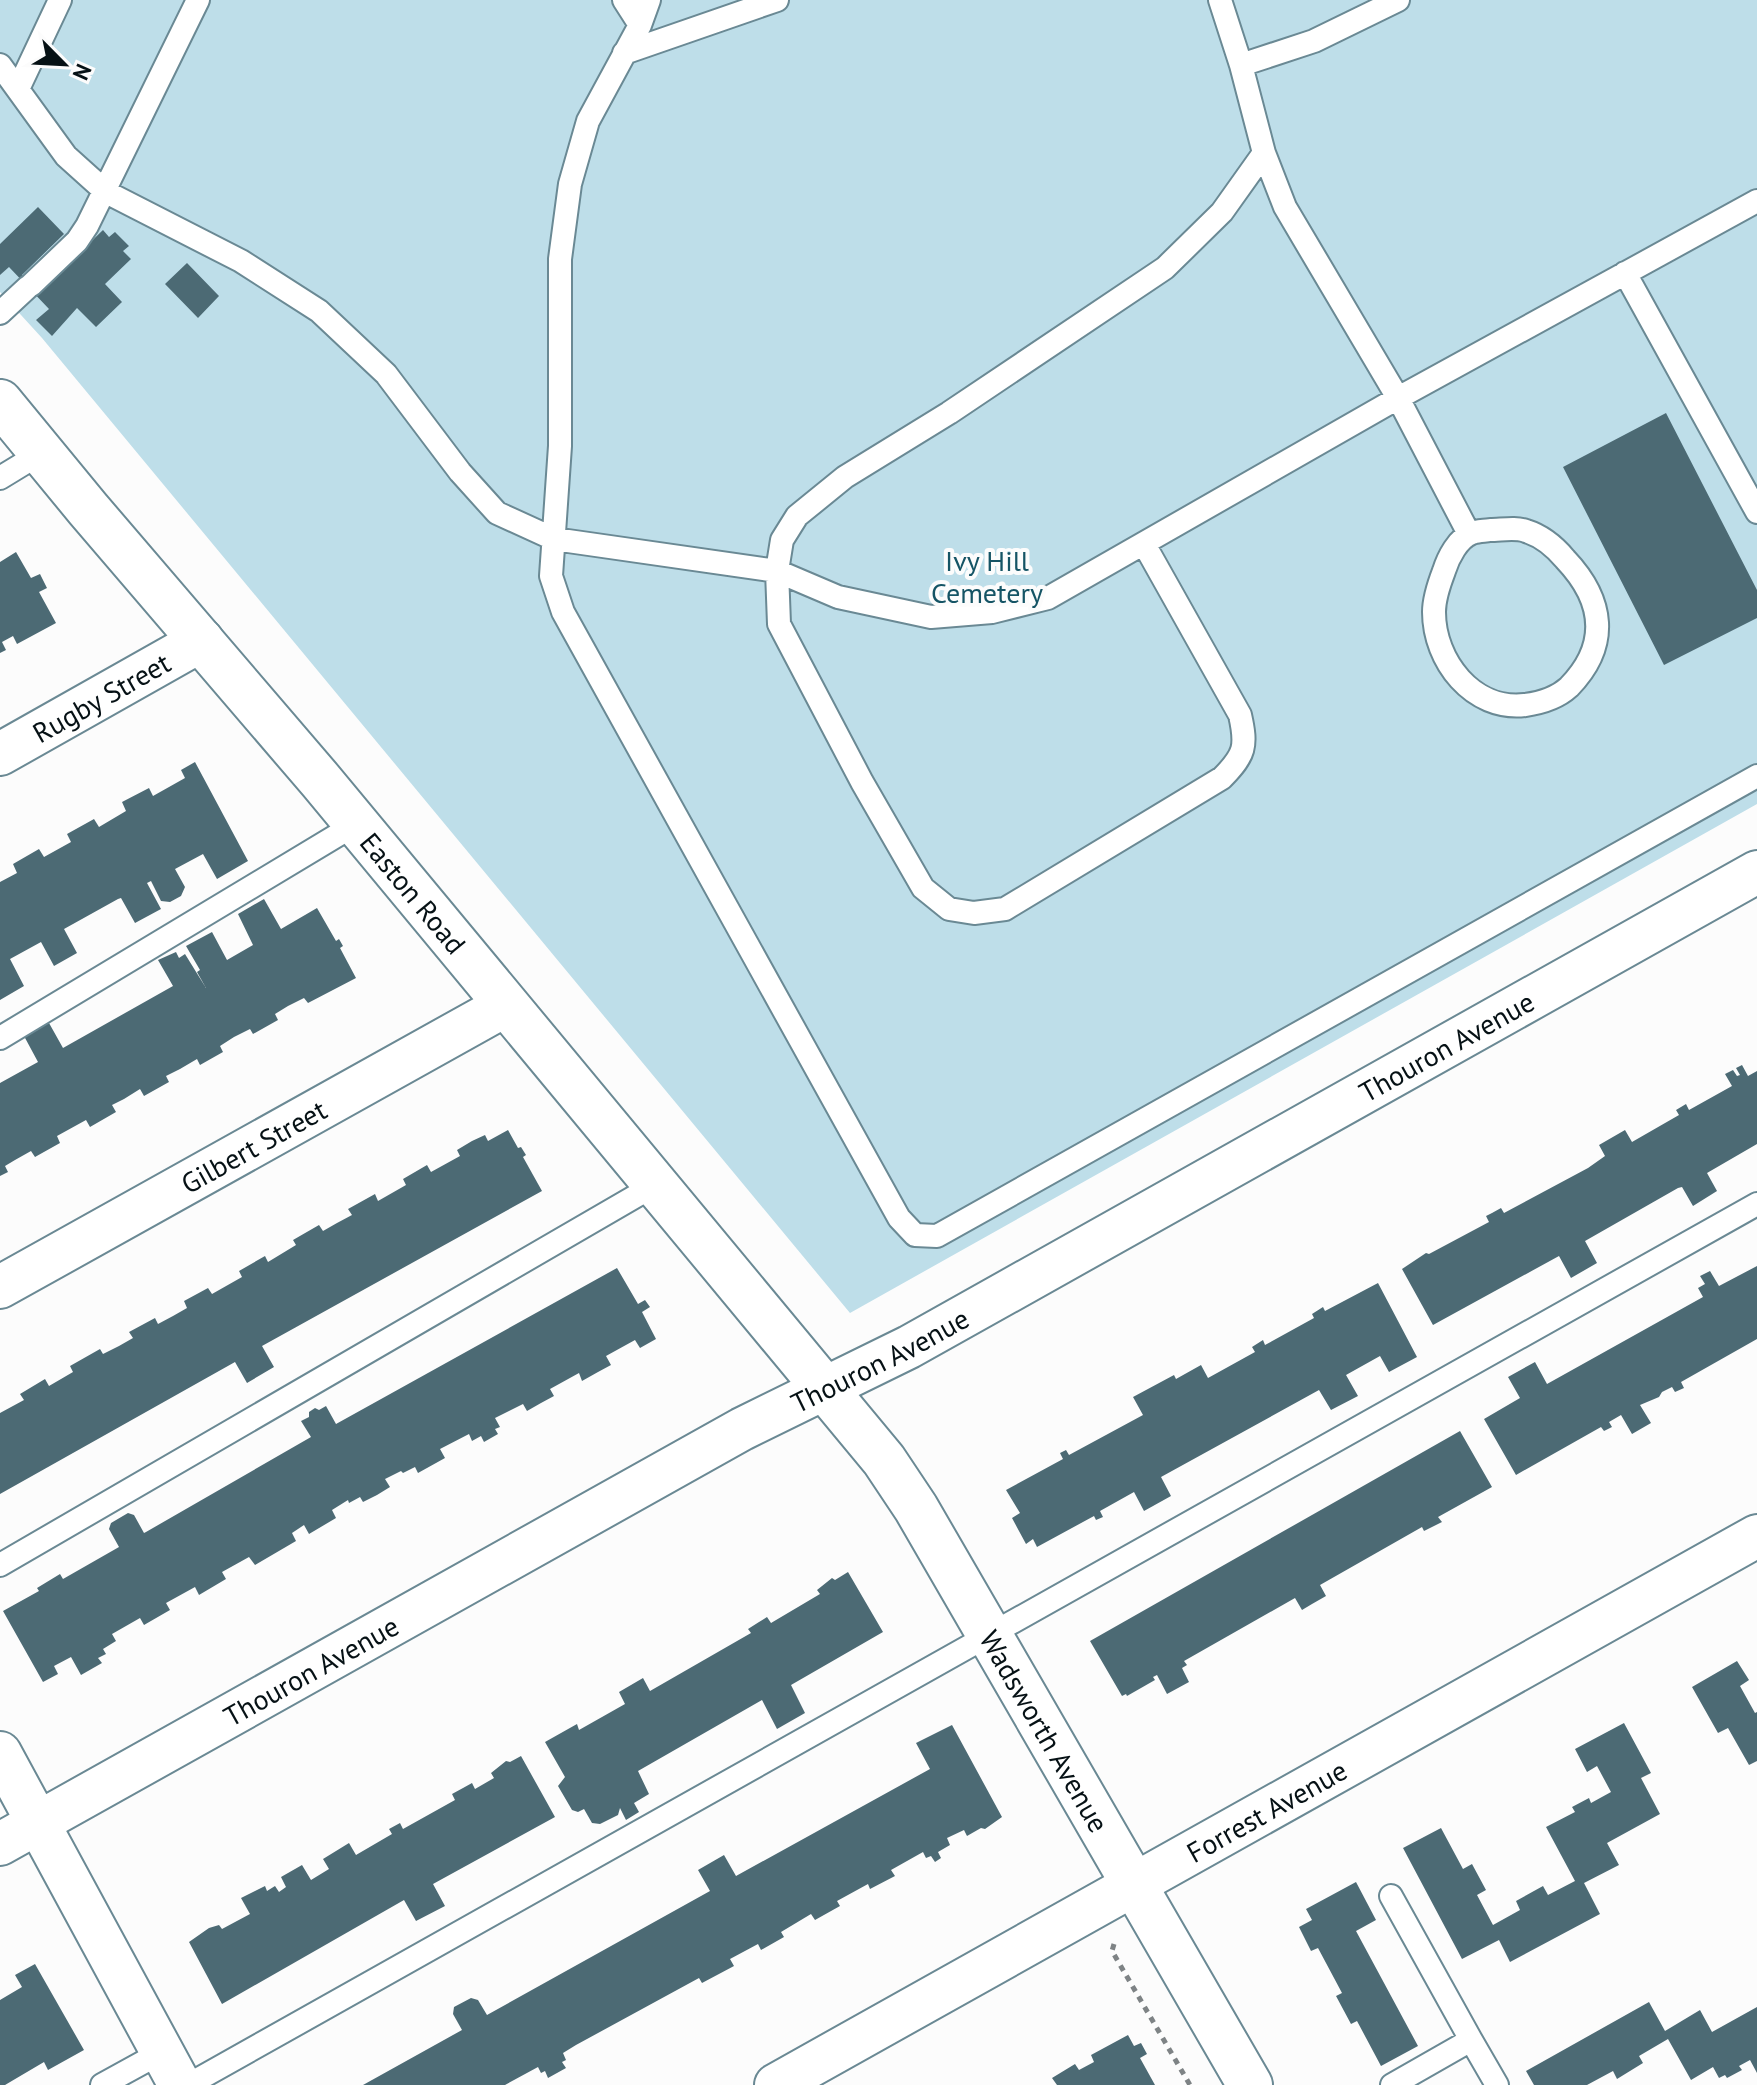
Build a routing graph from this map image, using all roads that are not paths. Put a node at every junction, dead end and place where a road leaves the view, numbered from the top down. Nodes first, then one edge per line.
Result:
1 (60, 0) edge
2 (198, 0) edge
3 (624, 0) edge
4 (649, 0) edge
5 (777, 0) edge
6 (1220, 0) edge
7 (1398, 0) edge
8 (640, 25) junction
9 (624, 53) junction
10 (0, 65) edge
11 (1241, 65) junction
12 (18, 89) junction
13 (1264, 153) junction
14 (106, 192) junction
15 (1757, 201) edge
16 (1625, 273) junction
17 (0, 313) edge
18 (1398, 398) junction
19 (0, 402) edge
20 (41, 453) junction
21 (0, 478) edge
22 (1757, 512) edge
23 (1469, 534) junction
24 (554, 539) junction
25 (1144, 544) junction
26 (777, 571) junction
27 (202, 640) junction
28 (0, 754) edge
29 (1757, 776) edge
30 (356, 824) junction
31 (1757, 872) edge
32 (506, 1005) junction
33 (0, 1038) edge
34 (655, 1185) junction
35 (1757, 1204) edge
36 (0, 1287) edge
37 (826, 1388) junction
38 (1757, 1536) edge
39 (0, 1565) edge
40 (989, 1634) junction
41 (0, 1753) edge
42 (39, 1823) junction
43 (0, 1844) edge
44 (1136, 1885) junction
45 (1391, 1896) dead end
46 (1471, 2040) junction
47 (171, 2068) edge
48 (102, 2085) edge
49 (188, 2085) edge
50 (776, 2085) edge
51 (1250, 2085) edge
52 (1392, 2085) edge
53 (1497, 2085) edge

1 - 12 lane
2 - 14 lane
3 - 8 lane
4 - 8 lane
5 - 9 lane
6 - 11 lane
7 - 11 lane
8 - 9 lane
9 - 24 lane
10 - 12 lane
11 - 13 lane
12 - 14 lane
13 - 18 lane
13 - 26 lane
14 - 17 lane
14 - 24 lane
15 - 16 lane
16 - 18 lane
16 - 22 lane
18 - 23 lane
18 - 25 lane
19 - 20 main road, Easton Road
20 - 21 lane
20 - 27 main road, Easton Road
23 - 23 lane
24 - 26 lane
24 - 29 lane
25 - 26 lane
25 - 26 lane
27 - 28 street, Rugby Street
27 - 30 main road, Easton Road
30 - 32 main road, Easton Road
30 - 33 lane
31 - 37 street, Thouron Avenue
32 - 34 main road, Easton Road
32 - 36 street, Gilbert Street
34 - 37 main road, Easton Road
34 - 39 lane
35 - 40 lane
37 - 40 main road, Wadsworth Avenue
37 - 42 street, Thouron Avenue
38 - 44 street, Forrest Avenue
40 - 44 main road, Wadsworth Avenue
40 - 49 lane
41 - 42 street
42 - 43 street, Thouron Avenue
42 - 47 street
44 - 50 street, Forrest Avenue
44 - 51 main road, Wadsworth Avenue
45 - 46 lane
46 - 52 lane
46 - 53 lane
47 - 48 lane

